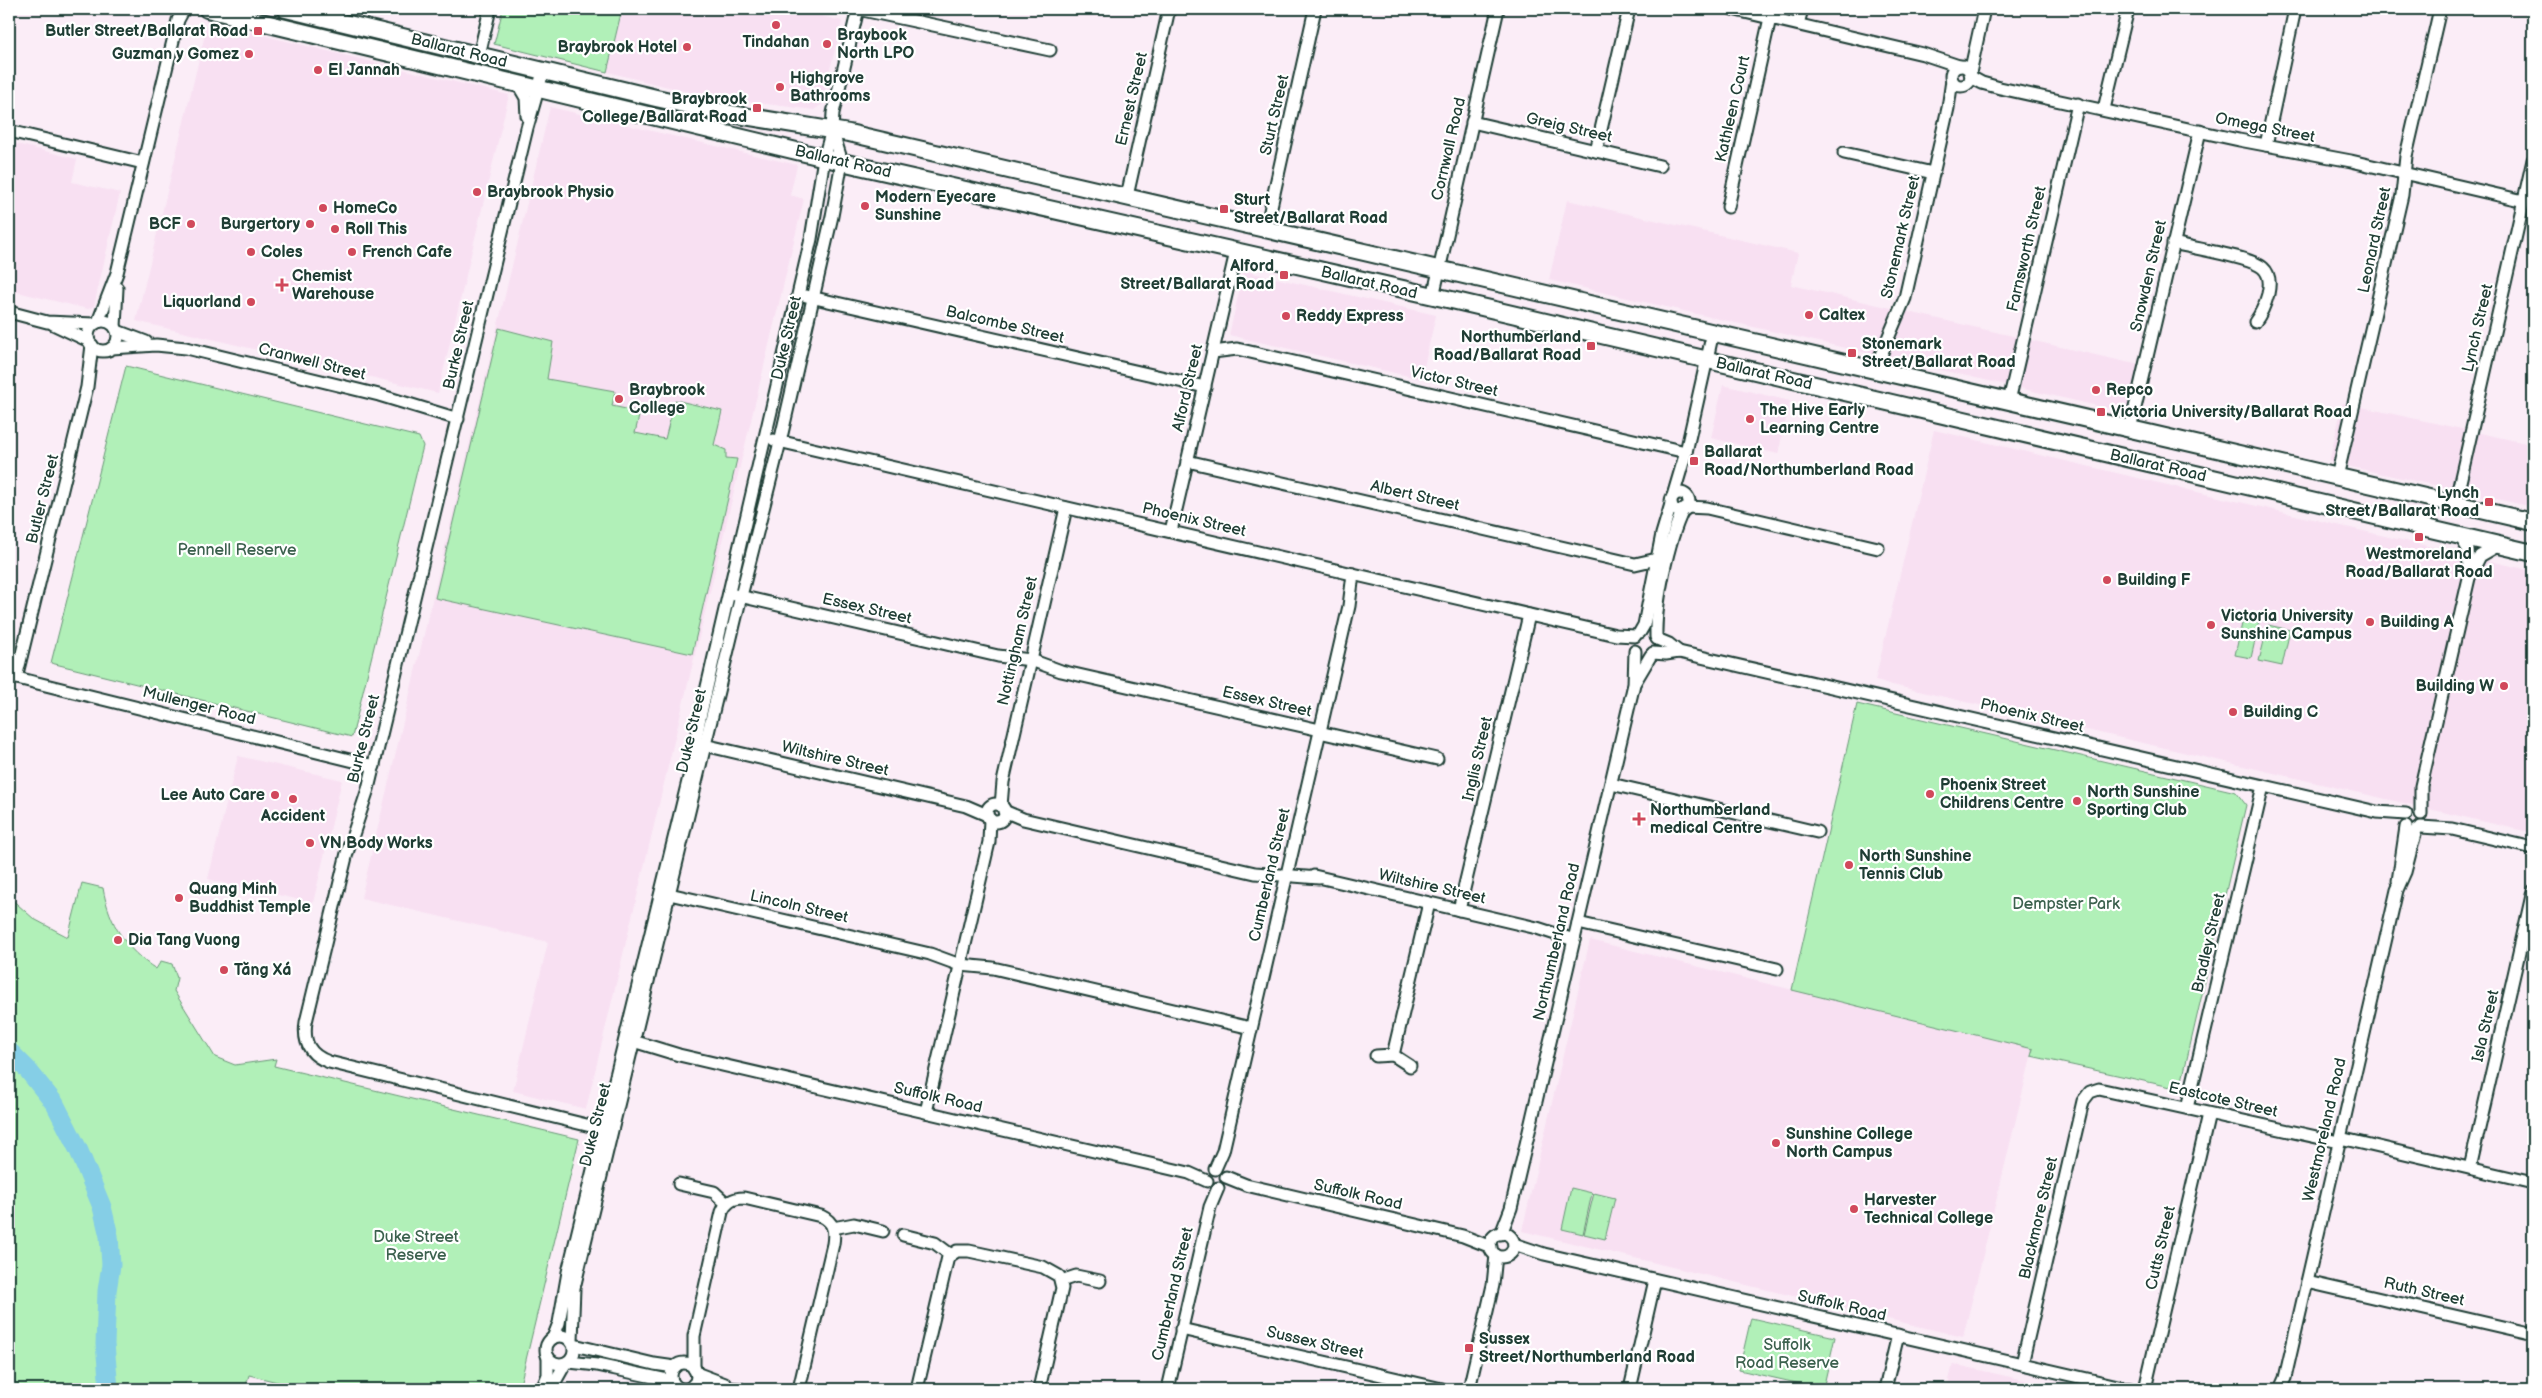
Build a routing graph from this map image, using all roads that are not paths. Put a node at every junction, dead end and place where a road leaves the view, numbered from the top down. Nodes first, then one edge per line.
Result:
1 (184, 9) edge
2 (207, 9) edge
3 (286, 9) edge
4 (490, 9) edge
5 (858, 9) edge
6 (1169, 9) edge
7 (1315, 9) edge
8 (1498, 9) edge
9 (1629, 9) edge
10 (1732, 9) edge
11 (1802, 9) edge
12 (1984, 9) edge
13 (2128, 9) edge
14 (2295, 9) edge
15 (2440, 9) edge
16 (1770, 18) junction
17 (1798, 24) junction
18 (1050, 50) dead end
19 (479, 55) junction
20 (543, 72) junction
21 (1961, 76) junction
22 (519, 86) junction
23 (538, 90) junction
24 (2078, 104) junction
25 (2104, 109) junction
26 (1472, 122) junction
27 (527, 128) junction
28 (9, 130) edge
29 (832, 130) junction
30 (2200, 131) junction
31 (2266, 145) junction
32 (1596, 151) junction
33 (1844, 153) dead end
34 (824, 158) junction
35 (2533, 160) edge
36 (842, 162) junction
37 (143, 163) junction
38 (1660, 166) dead end
39 (1933, 173) junction
40 (2405, 174) junction
41 (1127, 196) junction
42 (2524, 201) junction
43 (1728, 207) dead end
44 (1266, 229) junction
45 (2173, 243) junction
46 (1236, 252) junction
47 (1439, 268) junction
48 (117, 273) junction
49 (799, 294) junction
50 (812, 297) junction
51 (1433, 297) junction
52 (9, 312) edge
53 (47, 322) junction
54 (2255, 322) dead end
55 (96, 323) junction
56 (116, 329) junction
57 (1713, 332) junction
58 (91, 343) junction
59 (156, 345) junction
60 (110, 349) junction
61 (1213, 352) junction
62 (1707, 360) junction
63 (1875, 369) junction
64 (87, 387) junction
65 (1204, 387) junction
66 (2009, 401) junction
67 (458, 419) junction
68 (2130, 430) junction
69 (765, 439) junction
70 (780, 442) junction
71 (1686, 452) junction
72 (1187, 461) junction
73 (2337, 477) junction
74 (1672, 500) junction
75 (1687, 504) junction
76 (2455, 504) junction
77 (1066, 508) junction
78 (2533, 522) edge
79 (1171, 531) junction
80 (2460, 536) junction
81 (2499, 545) junction
82 (1878, 548) dead end
83 (2533, 552) edge
84 (1657, 559) junction
85 (1635, 564) junction
86 (1356, 575) junction
87 (2469, 578) junction
88 (1653, 579) junction
89 (728, 593) junction
90 (741, 596) junction
91 (1529, 615) junction
92 (1656, 638) junction
93 (1636, 641) junction
94 (1680, 652) junction
95 (1652, 654) junction
96 (1030, 663) junction
97 (13, 677) edge
98 (1634, 684) junction
99 (1320, 731) junction
100 (701, 744) junction
101 (1437, 759) dead end
102 (374, 766) junction
103 (1611, 784) junction
104 (2263, 786) junction
105 (995, 813) junction
106 (2413, 821) junction
107 (1817, 832) dead end
108 (2533, 848) edge
109 (1287, 875) junction
110 (2533, 891) edge
111 (665, 893) junction
112 (1429, 904) junction
113 (1459, 910) junction
114 (1576, 932) junction
115 (961, 961) junction
116 (1777, 969) dead end
117 (1251, 1028) junction
118 (630, 1044) junction
119 (1393, 1055) junction
120 (1376, 1056) dead end
121 (1410, 1066) dead end
122 (2099, 1089) joint
123 (2187, 1108) junction
124 (926, 1112) junction
125 (2209, 1114) junction
126 (607, 1130) junction
127 (2340, 1140) junction
128 (2470, 1168) junction
129 (1216, 1179) junction
130 (2533, 1182) edge
131 (679, 1184) dead end
132 (727, 1204) junction
133 (834, 1228) junction
134 (883, 1231) dead end
135 (903, 1235) dead end
136 (1503, 1245) junction
137 (951, 1255) junction
138 (1656, 1280) junction
139 (1061, 1281) junction
140 (1100, 1281) dead end
141 (2307, 1282) junction
142 (1181, 1329) junction
143 (2533, 1334) edge
144 (1898, 1335) junction
145 (694, 1336) junction
146 (553, 1338) junction
147 (573, 1343) junction
148 (548, 1357) junction
149 (567, 1363) junction
150 (2022, 1364) junction
151 (677, 1366) junction
152 (695, 1371) junction
153 (2285, 1384) edge
154 (674, 1385) edge
155 (690, 1387) edge
156 (542, 1389) edge
157 (551, 1389) edge
158 (738, 1389) edge
159 (799, 1389) edge
160 (917, 1389) edge
161 (1038, 1389) edge
162 (1168, 1389) edge
163 (1442, 1389) edge
164 (1469, 1389) edge
165 (1630, 1389) edge
166 (1885, 1389) edge
167 (2132, 1389) edge
168 (2145, 1389) edge
169 (2280, 1389) edge

1 - 37 street
2 - 22 highway, Ballarat Road
3 - 19 highway, Ballarat Road
4 - 19 street
5 - 18 street
5 - 29 street, Duke Street
6 - 41 street, Ernest Street
7 - 44 street, Sturt Street
8 - 26 street, Cornwall Road
9 - 32 street
10 - 16 street, Omega Street
11 - 17 street
12 - 21 street
13 - 25 street
14 - 31 street
15 - 40 street, Leonard Street
16 - 17 street, Omega Street
16 - 43 street, Kathleen Court
17 - 21 street, Omega Street
19 - 20 highway, Ballarat Road
20 - 23 street, Burke Street
20 - 29 highway, Ballarat Road
21 - 24 street, Omega Street
21 - 39 street, Stonemark Street
22 - 23 highway, Ballarat Road
22 - 27 street, Burke Street
23 - 27 street, Burke Street
23 - 34 highway, Ballarat Road
24 - 25 street, Omega Street
24 - 66 street, Farnsworth Street
25 - 30 street, Omega Street
26 - 32 street, Greig Street
26 - 47 street, Cornwall Road
27 - 67 street, Burke Street
28 - 37 street
29 - 34 street, Duke Street
29 - 36 street, Duke Street
29 - 41 highway, Ballarat Road
30 - 31 street, Omega Street
30 - 45 street, Snowden Street
31 - 40 street, Omega Street
32 - 38 street, Greig Street
33 - 39 street
34 - 36 highway, Ballarat Road
34 - 49 street, Duke Street
35 - 42 street, Lynch Street
36 - 46 highway, Ballarat Road
36 - 50 street, Duke Street
37 - 48 street
39 - 63 street, Stonemark Street
40 - 42 street, Omega Street
40 - 73 street, Leonard Street
41 - 44 highway, Ballarat Road
42 - 76 street, Lynch Street
44 - 47 highway, Ballarat Road
45 - 54 street
45 - 68 street, Snowden Street
46 - 51 highway, Ballarat Road
46 - 61 street, Alford Street
47 - 51 street, Cornwall Road
47 - 57 highway, Ballarat Road
48 - 55 street
48 - 56 street
49 - 50 street, Balcombe Street
49 - 69 street, Duke Street
50 - 65 street, Balcombe Street
50 - 70 street, Duke Street
51 - 62 highway, Ballarat Road
52 - 53 street
53 - 55 street
53 - 58 street
55 - 56 street
55 - 58 street
56 - 59 street, Cranwell Street
56 - 60 street
57 - 62 street, Northumberland Road
57 - 63 highway, Ballarat Road
58 - 60 street
58 - 64 street, Butler Street
59 - 60 street, Cranwell Street
59 - 67 street, Cranwell Street
60 - 64 street, Butler Street
61 - 65 street, Alford Street
61 - 71 street, Victor Street
62 - 71 street, Northumberland Road
62 - 80 highway, Ballarat Road
63 - 66 highway, Ballarat Road
64 - 97 street, Butler Street
65 - 72 street, Alford Street
66 - 68 highway, Ballarat Road
67 - 102 street, Burke Street
68 - 73 highway, Ballarat Road
69 - 70 street, Phoenix Street
69 - 89 street, Duke Street
70 - 77 street, Phoenix Street
70 - 90 street, Duke Street
71 - 74 street, Northumberland Road
71 - 75 street, Northumberland Road
72 - 79 street, Alford Street
72 - 85 street, Albert Street
73 - 76 highway, Ballarat Road
74 - 75 street
74 - 84 street, Northumberland Road
75 - 82 street
75 - 92 street, Northumberland Road
76 - 78 highway, Ballarat Road
77 - 79 street, Phoenix Street
77 - 96 street, Nottingham Street
79 - 86 street, Phoenix Street
80 - 81 highway, Ballarat Road
80 - 87 street, Westmoreland Road
81 - 83 highway, Ballarat Road
81 - 87 street, Westmoreland Road
84 - 85 street, Albert Street
84 - 88 street, Northumberland Road
85 - 88 street, Albert Street
86 - 91 street, Phoenix Street
86 - 99 street, Cumberland Street
87 - 106 street, Westmoreland Road
88 - 93 street, Northumberland Road
89 - 90 street, Essex Street
89 - 100 street, Duke Street
90 - 96 street, Essex Street
90 - 100 street, Duke Street
91 - 93 street, Phoenix Street
91 - 113 street, Inglis Street
92 - 93 street
92 - 94 street, Phoenix Street
92 - 95 street
93 - 95 street
93 - 98 street, Northumberland Road
94 - 95 street, Phoenix Street
94 - 104 street, Phoenix Street
95 - 98 street, Northumberland Road
96 - 99 street, Essex Street
96 - 105 street, Nottingham Street
97 - 102 street, Mullenger Road
98 - 103 street, Northumberland Road
99 - 101 street, Essex Street
99 - 109 street, Cumberland Street
100 - 105 street, Wiltshire Street
100 - 111 street, Duke Street
102 - 126 street, Burke Street
103 - 107 street
103 - 114 street, Northumberland Road
104 - 106 street, Phoenix Street
104 - 123 street, Bradley Street
105 - 109 street, Wiltshire Street
105 - 115 street, Nottingham Street
106 - 108 street, Phoenix Street
106 - 127 street, Westmoreland Road
109 - 112 street, Wiltshire Street
109 - 117 street, Cumberland Street
110 - 128 street, Isla Street
111 - 115 street, Lincoln Street
111 - 118 street, Duke Street
112 - 113 street, Wiltshire Street
112 - 119 street
113 - 114 street, Wiltshire Street
114 - 116 street, Wiltshire Street
114 - 136 street, Northumberland Road
115 - 117 street, Lincoln Street
115 - 124 street, Nottingham Street
117 - 129 street, Cumberland Street
118 - 124 street, Suffolk Road
118 - 126 street, Duke Street
119 - 120 street
119 - 121 street
122 - 123 street, Eastcote Street
122 - 150 street, Blackmore Street
123 - 125 street, Eastcote Street
124 - 129 street, Suffolk Road
125 - 127 street, Eastcote Street
125 - 168 street, Cutts Street
126 - 146 street, Duke Street
126 - 147 street, Duke Street
127 - 128 street, Eastcote Street
127 - 141 street, Westmoreland Road
128 - 130 street, Eastcote Street
129 - 136 street, Suffolk Road
129 - 142 street, Cumberland Street
131 - 132 street
132 - 133 street
132 - 145 street
133 - 134 street
133 - 159 street
135 - 137 street
136 - 138 street, Suffolk Road
136 - 164 street, Northumberland Road
137 - 139 street
137 - 160 street
138 - 144 street, Suffolk Road
138 - 165 street
139 - 140 street
139 - 161 street
141 - 143 street, Ruth Street
141 - 153 street, Westmoreland Road
142 - 162 street, Cumberland Street
142 - 163 street, Sussex Street
144 - 150 street, Suffolk Road
144 - 166 street
145 - 151 street
145 - 152 street
146 - 147 street
146 - 148 street
147 - 149 street
147 - 151 street
148 - 149 street
148 - 156 street
149 - 154 street
149 - 157 street
150 - 167 street, Suffolk Road
151 - 152 street
151 - 154 street
152 - 155 street
152 - 158 street
153 - 169 street, Westmoreland Road
154 - 155 street
155 - 158 street

